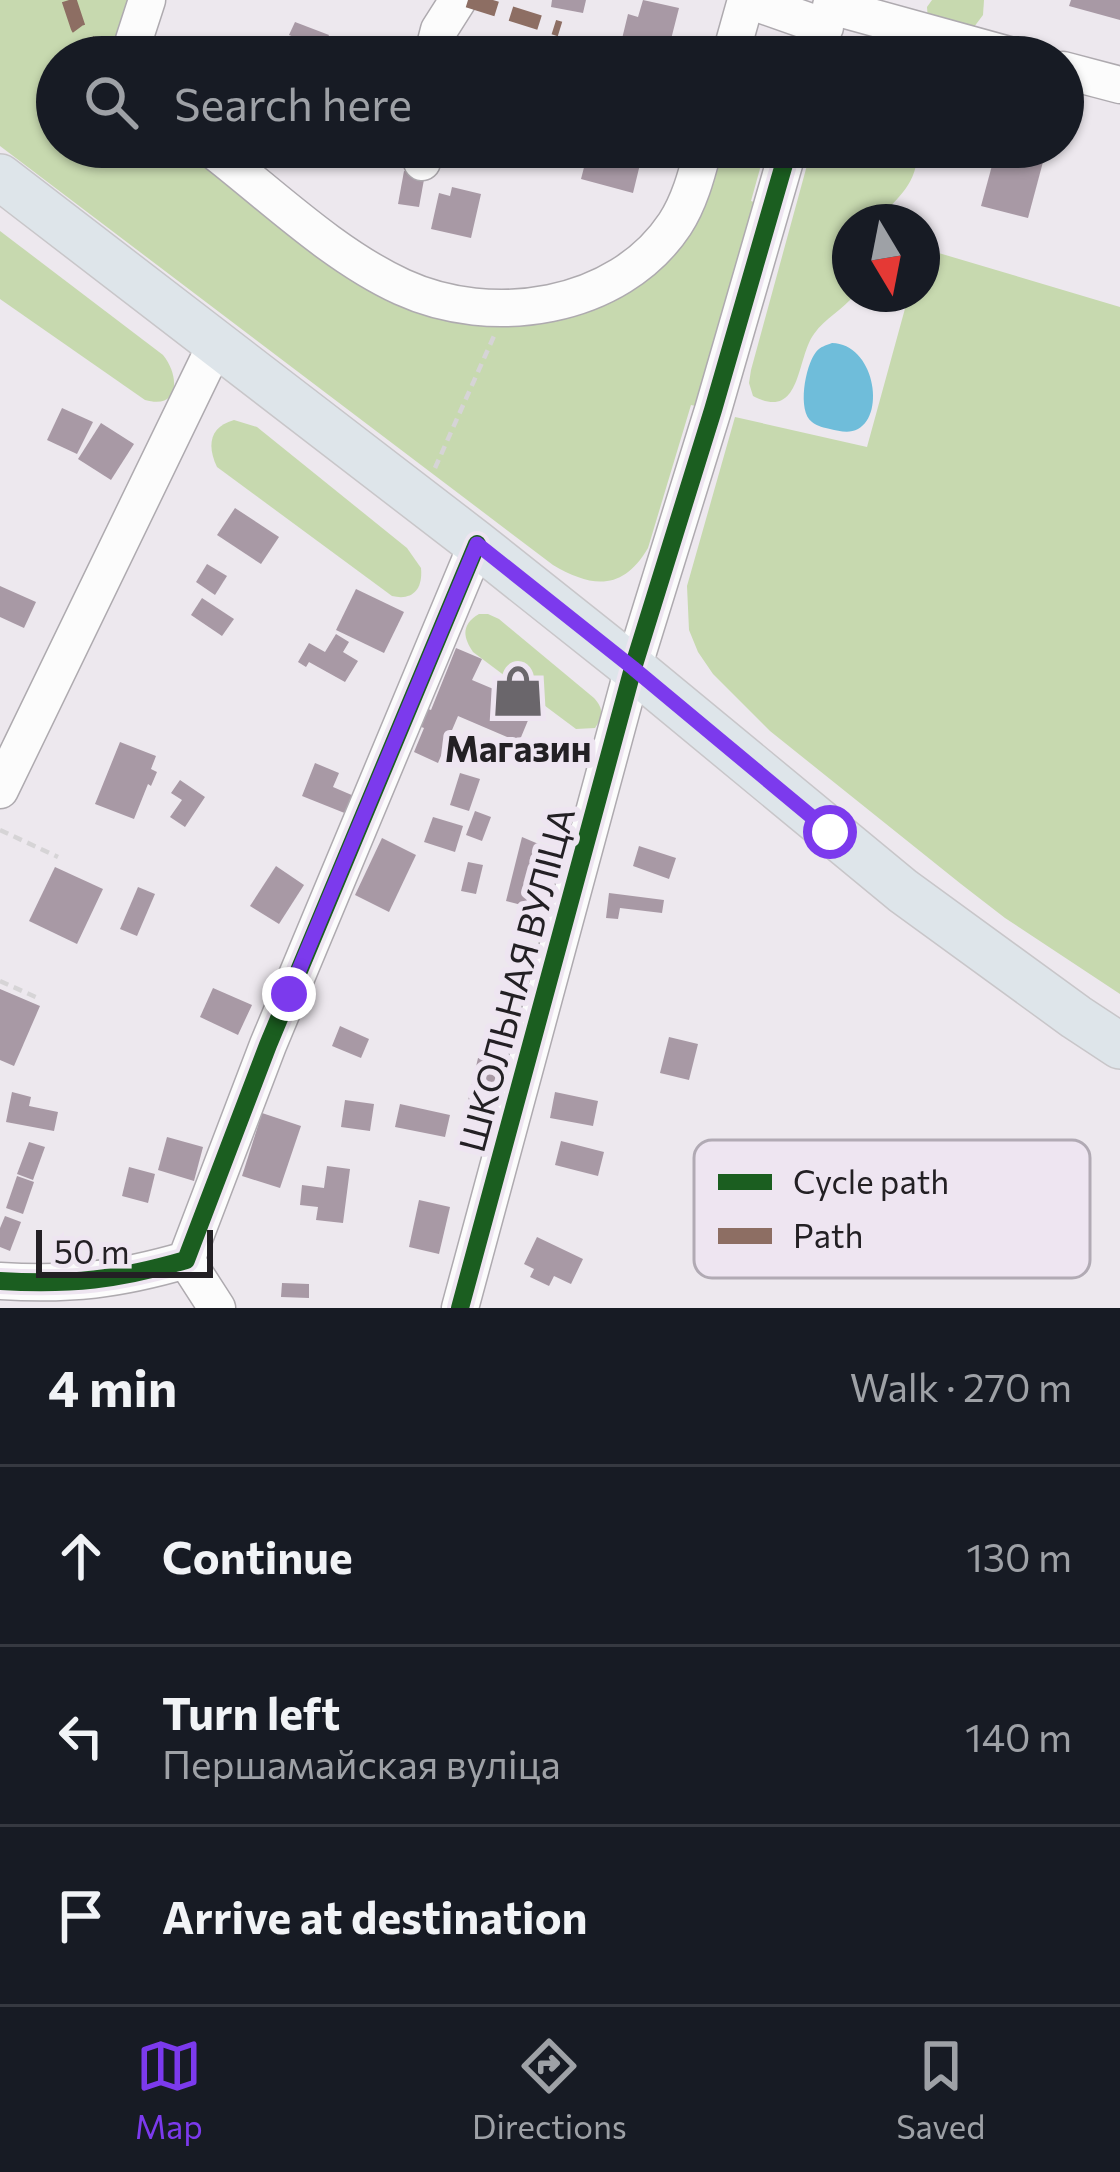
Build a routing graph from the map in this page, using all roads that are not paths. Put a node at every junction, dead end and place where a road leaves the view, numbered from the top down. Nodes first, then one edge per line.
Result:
1 (147, 0) edge
2 (458, 0) edge
3 (747, 0) edge
4 (826, 22) edge
5 (135, 36) edge
6 (438, 36) edge
7 (736, 36) edge
8 (902, 36) edge
9 (1084, 76) edge
10 (1120, 85) edge
11 (235, 168) edge
12 (697, 168) edge
13 (783, 168) edge
14 (0, 177) edge
15 (217, 342) junction
16 (477, 544) junction
17 (633, 668) junction
18 (0, 790) edge
19 (1120, 1046) edge
20 (186, 1260) junction
21 (0, 1280) edge
22 (217, 1308) edge
23 (460, 1308) edge

1 - 5 street
2 - 6 street
3 - 4 street
3 - 7 street
4 - 8 street
9 - 10 street
11 - 12 street
13 - 17 street, ШКОЛЬНАЯ ВУЛІЦА
14 - 15 main road
15 - 16 main road
15 - 18 street
16 - 17 main road
16 - 20 street
17 - 19 main road
17 - 23 street, ШКОЛЬНАЯ ВУЛІЦА
20 - 21 street
20 - 22 street

